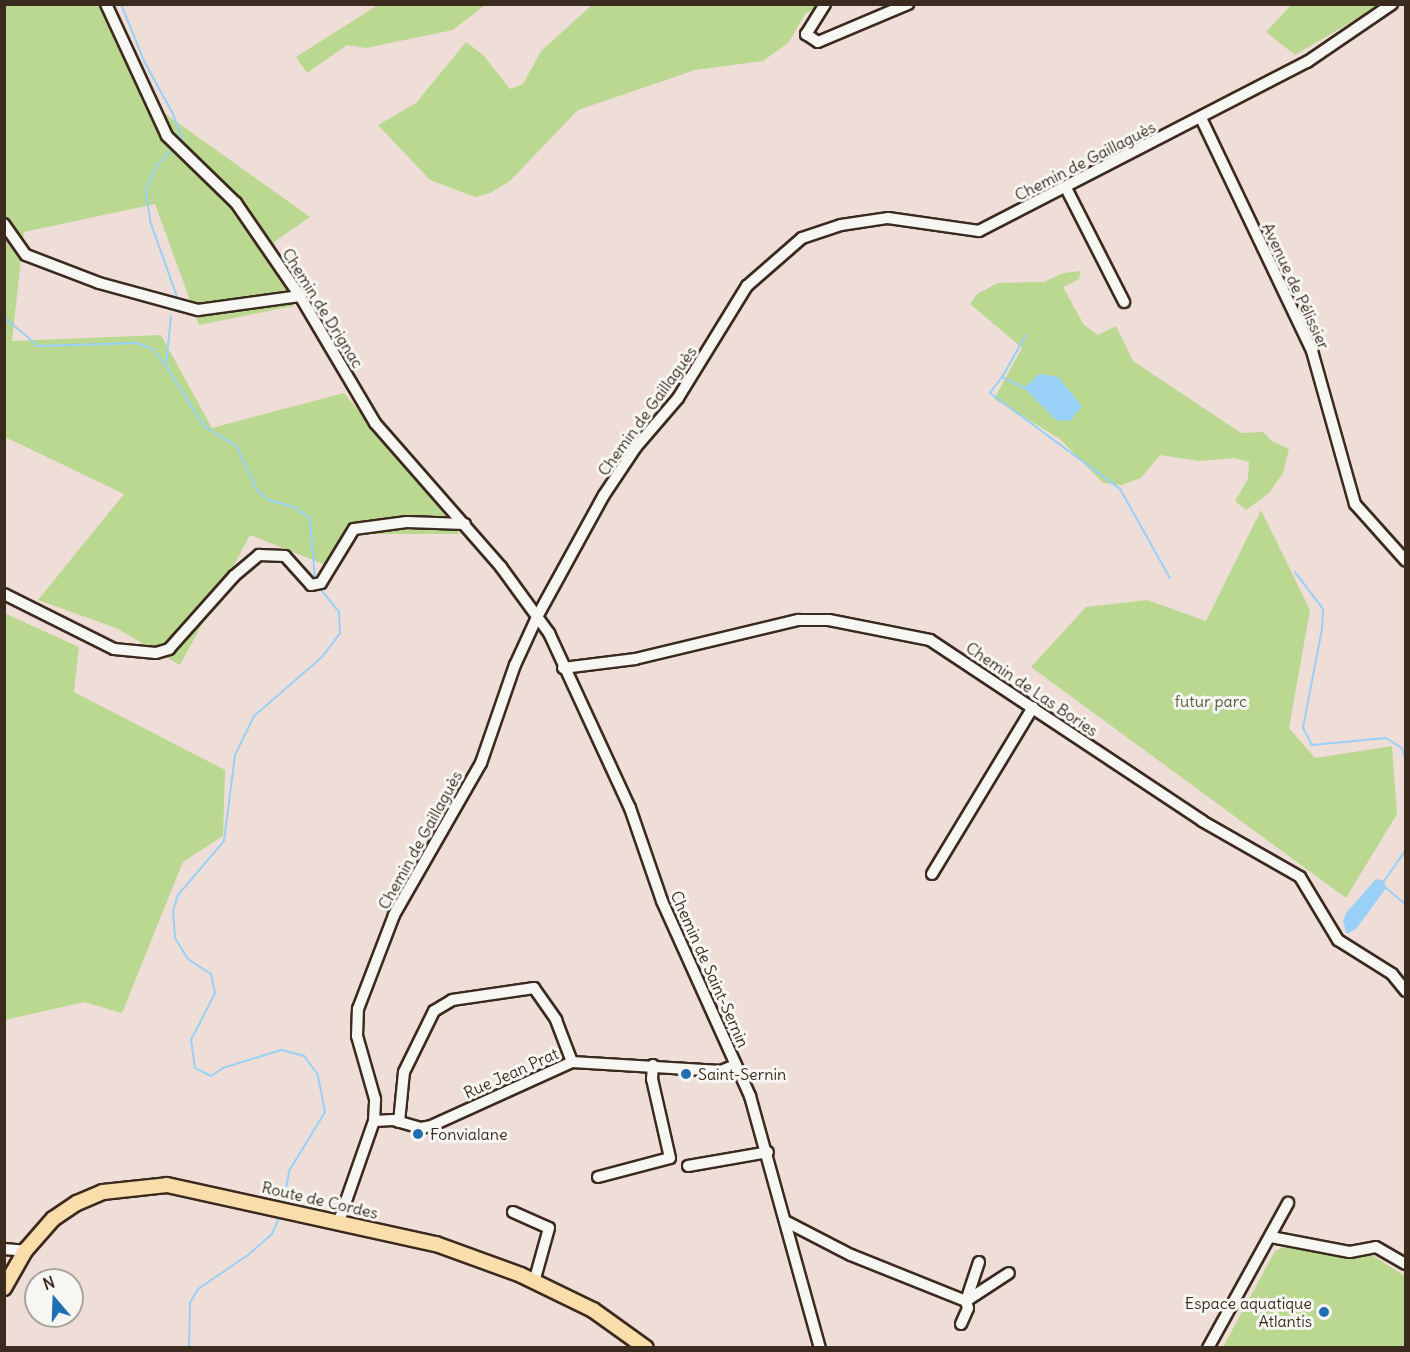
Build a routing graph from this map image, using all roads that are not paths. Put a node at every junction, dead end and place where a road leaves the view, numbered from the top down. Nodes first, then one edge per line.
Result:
1 (106, 4) edge
2 (825, 4) edge
3 (908, 4) edge
4 (1392, 4) edge
5 (1201, 118) junction
6 (1066, 188) junction
7 (4, 225) edge
8 (300, 296) junction
9 (1124, 303) dead end
10 (465, 524) junction
11 (1406, 561) edge
12 (4, 594) edge
13 (538, 615) junction
14 (563, 668) junction
15 (1033, 707) junction
16 (932, 874) dead end
17 (1406, 991) edge
18 (572, 1062) junction
19 (652, 1065) junction
20 (736, 1065) junction
21 (374, 1121) junction
22 (399, 1122) junction
23 (768, 1152) junction
24 (688, 1166) dead end
25 (598, 1177) dead end
26 (1288, 1203) dead end
27 (513, 1212) dead end
28 (339, 1221) junction
29 (785, 1221) junction
30 (1271, 1237) junction
31 (4, 1249) edge
32 (25, 1251) junction
33 (979, 1262) dead end
34 (1406, 1264) edge
35 (1009, 1273) dead end
36 (534, 1282) junction
37 (4, 1287) edge
38 (966, 1301) junction
39 (961, 1324) dead end
40 (646, 1347) edge
41 (820, 1347) edge
42 (1208, 1347) edge

1 - 8 street, Chemin de Drignac
2 - 3 street
4 - 5 street, Chemin de Gaillaguès
5 - 6 street, Chemin de Gaillaguès
5 - 11 street, Avenue de Pélissier
6 - 9 street
6 - 13 street, Chemin de Gaillaguès
7 - 8 street
8 - 10 street, Chemin de Drignac
10 - 12 street
10 - 13 street, Chemin de Drignac
13 - 14 street, Chemin de Saint-Sernin
13 - 21 street, Chemin de Gaillaguès
14 - 15 street, Chemin de Las Bories
14 - 20 street, Chemin de Saint-Sernin
15 - 16 street
15 - 17 street, Chemin de Las Bories
18 - 19 street, Rue Jean Prat
18 - 22 street, Rue Jean Prat
18 - 22 street
19 - 20 street, Rue Jean Prat
19 - 25 street
20 - 23 street, Chemin de Saint-Sernin
21 - 22 street, Rue Jean Prat
21 - 28 street, Chemin de Gaillaguès
23 - 24 street
23 - 29 street, Chemin de Saint-Sernin
26 - 30 street
27 - 36 street
28 - 32 main road, Route de Cordes
28 - 36 main road, Route de Cordes
29 - 38 street
29 - 41 street, Chemin de Saint-Sernin
30 - 34 street
30 - 42 street
31 - 32 street
32 - 37 main road, Route de Cordes
33 - 38 street
35 - 38 street
36 - 40 main road, Route de Cordes
38 - 39 street

